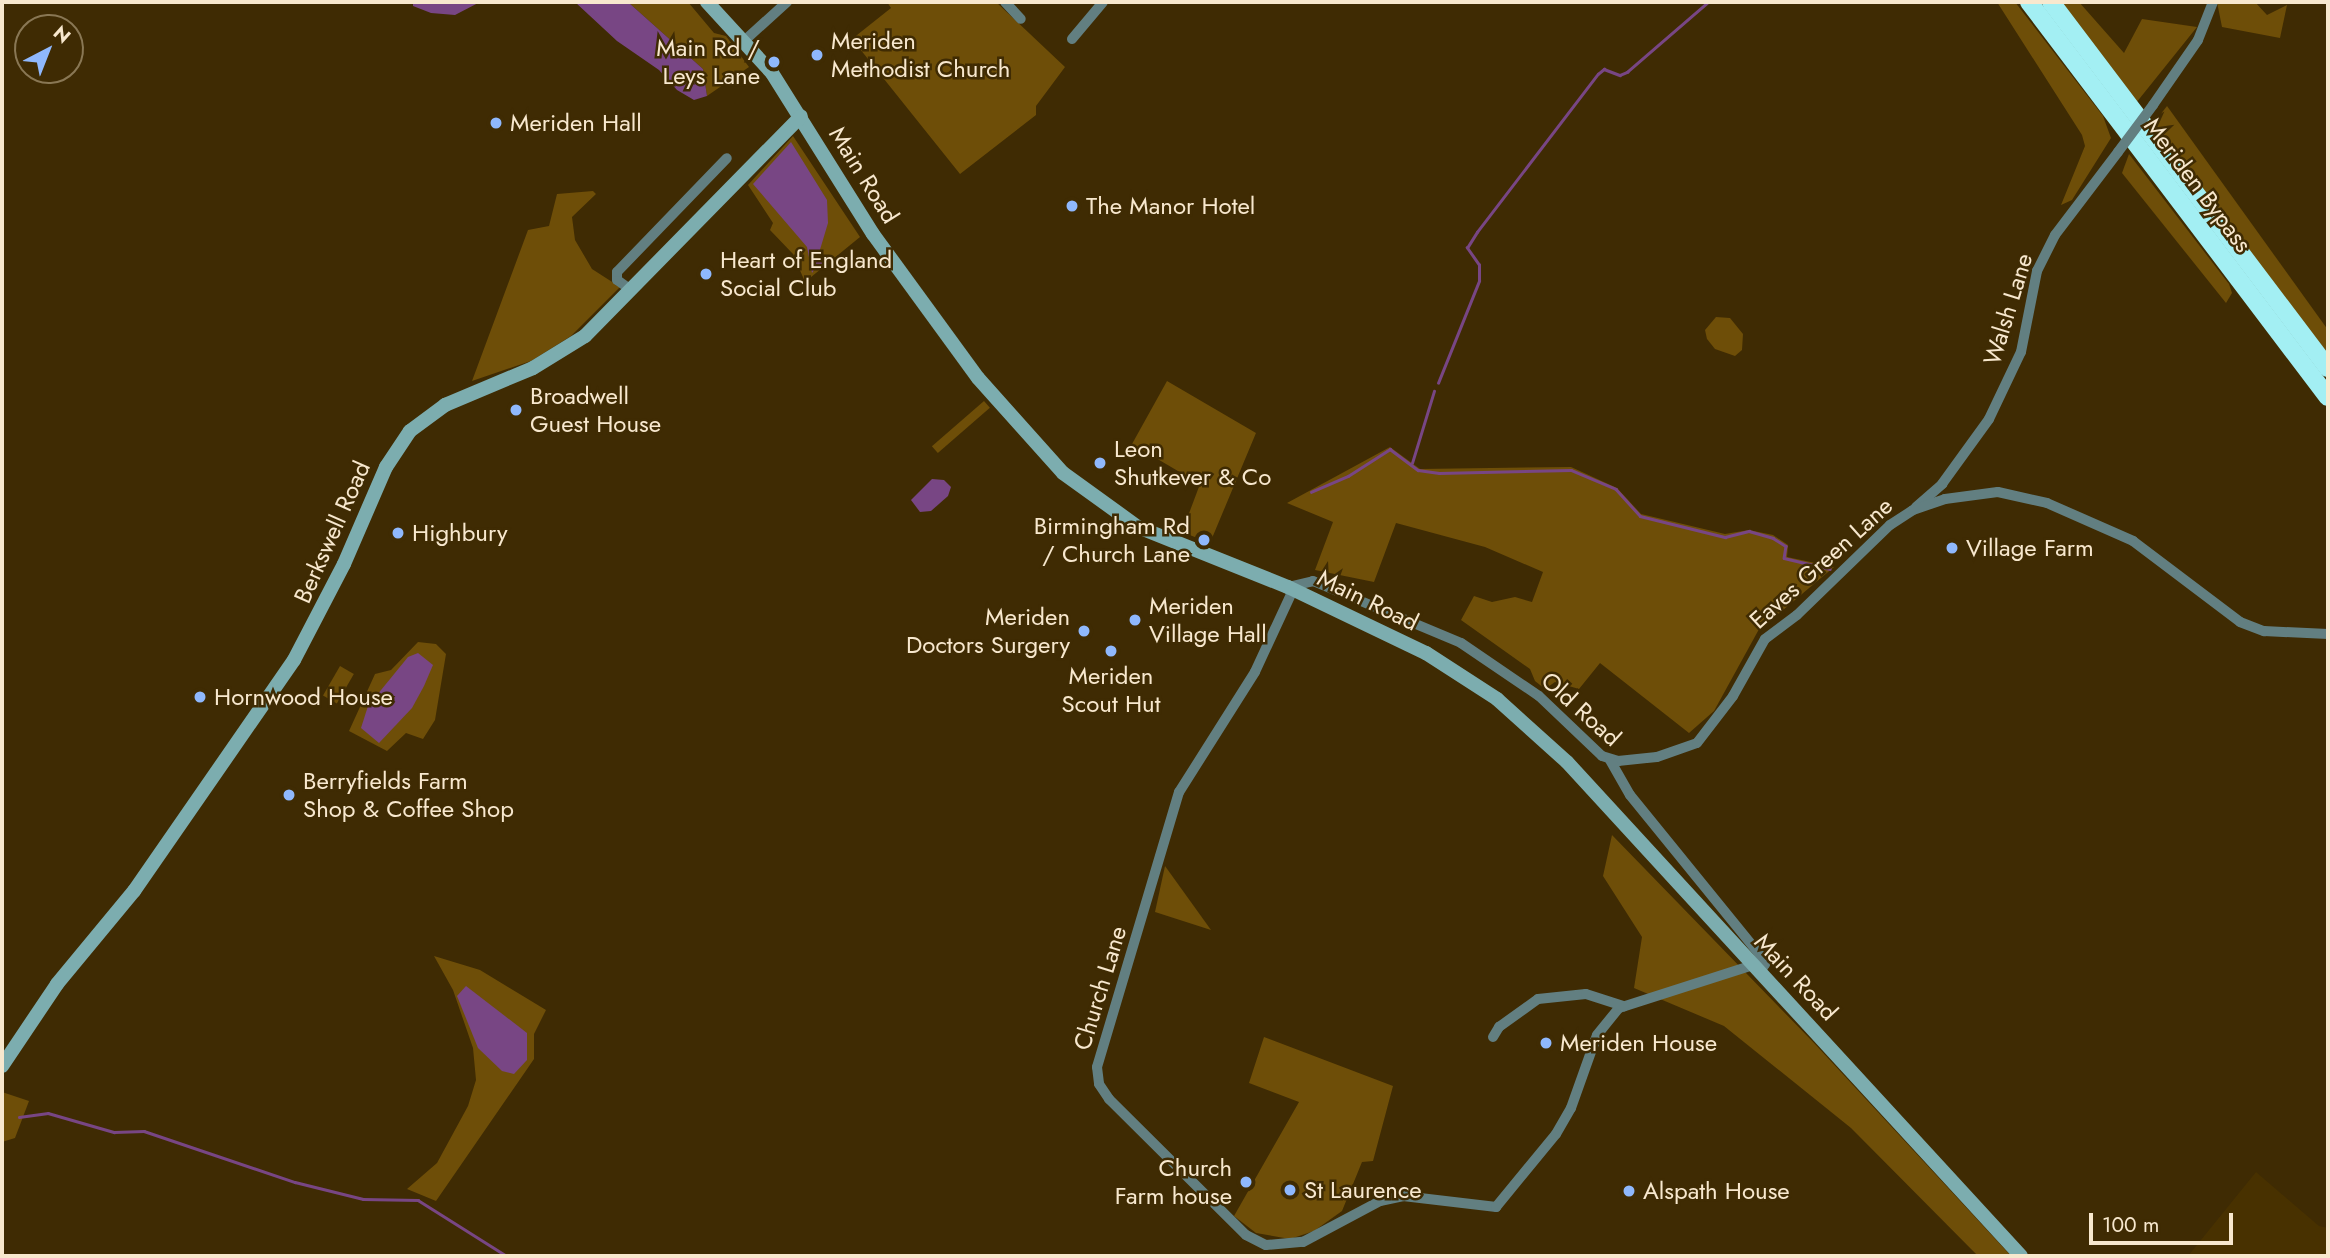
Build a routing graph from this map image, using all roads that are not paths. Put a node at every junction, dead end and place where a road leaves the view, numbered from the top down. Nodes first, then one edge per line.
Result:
1 (707, 2) edge
2 (787, 2) edge
3 (1005, 2) edge
4 (1103, 2) edge
5 (2029, 2) edge
6 (2051, 2) edge
7 (2213, 2) edge
8 (1021, 19) dead end
9 (1072, 39) dead end
10 (744, 41) junction
11 (801, 116) junction
12 (727, 158) dead end
13 (631, 290) junction
14 (2328, 368) edge
15 (2328, 397) edge
16 (1941, 484) junction
17 (1945, 499) junction
18 (1913, 510) junction
19 (1290, 588) junction
20 (2328, 634) edge
21 (1610, 760) junction
22 (1756, 969) junction
23 (1624, 1006) junction
24 (1493, 1037) dead end
25 (2, 1066) edge
26 (2021, 1256) edge

1 - 10 main road, Main Road
2 - 10 street
3 - 8 street
4 - 9 street
5 - 15 highway, Meriden Bypass
6 - 14 highway, Meriden Bypass
7 - 16 street, Walsh Lane, bridge
10 - 11 main road, Main Road
11 - 13 main road, Berkswell Road
11 - 19 main road, Main Road
12 - 13 street
13 - 25 main road, Berkswell Road
16 - 17 street
16 - 18 street, Walsh Lane
17 - 18 street, Eaves Green Lane
17 - 20 street, Eaves Green Lane
18 - 21 street, Eaves Green Lane
19 - 21 street, Old Road
19 - 22 main road, Main Road
19 - 23 street, Church Lane
21 - 22 street, Old Road
22 - 23 street, Church Lane
22 - 26 main road, Main Road
23 - 24 street

